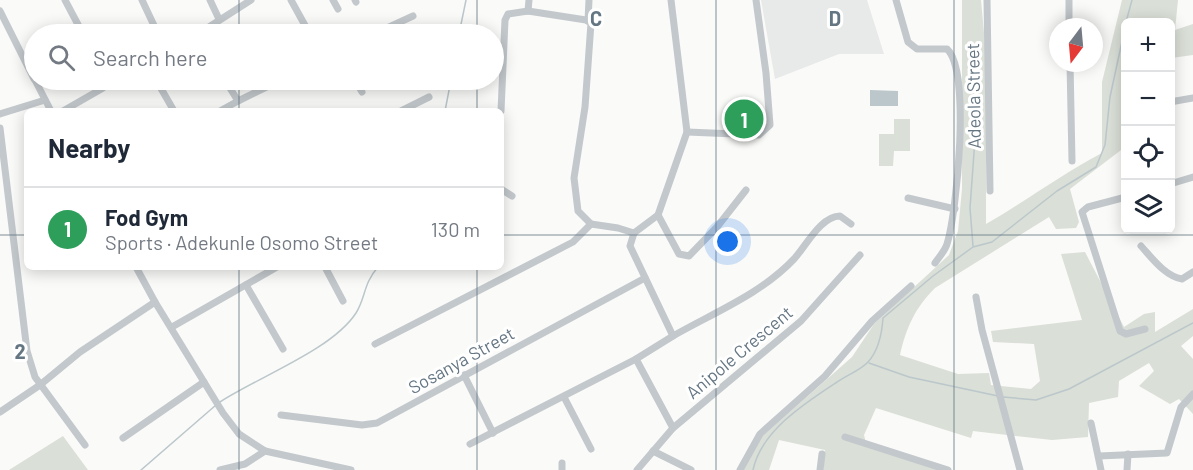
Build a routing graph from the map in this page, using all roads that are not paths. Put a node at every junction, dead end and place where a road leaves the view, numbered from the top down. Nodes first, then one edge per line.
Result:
1 (65, 0) edge
2 (142, 0) edge
3 (210, 0) edge
4 (251, 0) edge
5 (291, 0) edge
6 (333, 0) edge
7 (529, 0) edge
8 (589, 0) edge
9 (671, 0) edge
10 (756, 0) edge
11 (897, 0) edge
12 (987, 0) edge
13 (1069, 0) edge
14 (338, 9) dead end
15 (0, 11) edge
16 (528, 11) junction
17 (413, 16) dead end
18 (1069, 18) edge
19 (219, 19) junction
20 (588, 21) junction
21 (78, 24) edge
22 (153, 24) edge
23 (212, 24) edge
24 (304, 24) edge
25 (396, 24) edge
26 (504, 43) edge
27 (24, 58) edge
28 (1070, 72) edge
29 (40, 90) edge
30 (100, 90) edge
31 (162, 90) edge
32 (231, 90) edge
33 (261, 90) edge
34 (502, 90) edge
35 (429, 97) dead end
36 (1193, 98) edge
37 (45, 100) junction
38 (238, 101) junction
39 (1175, 101) edge
40 (49, 108) edge
41 (68, 108) edge
42 (172, 108) edge
43 (225, 108) edge
44 (407, 108) edge
45 (501, 108) edge
46 (0, 114) edge
47 (0, 128) edge
48 (687, 132) junction
49 (1072, 162) dead end
50 (1193, 177) edge
51 (1175, 182) edge
52 (746, 190) dead end
53 (504, 191) edge
54 (990, 191) dead end
55 (512, 196) dead end
56 (908, 198) dead end
57 (1121, 198) edge
58 (955, 209) junction
59 (657, 215) junction
60 (591, 224) junction
61 (851, 224) dead end
62 (634, 233) junction
63 (1141, 246) dead end
64 (860, 255) dead end
65 (935, 263) dead end
66 (138, 270) edge
67 (272, 270) edge
68 (327, 270) edge
69 (1193, 272) edge
70 (645, 278) junction
71 (246, 285) junction
72 (911, 286) dead end
73 (976, 297) dead end
74 (344, 301) dead end
75 (155, 302) junction
76 (172, 327) junction
77 (1145, 329) dead end
78 (674, 336) junction
79 (375, 344) dead end
80 (283, 349) dead end
81 (636, 359) junction
82 (464, 375) junction
83 (206, 384) junction
84 (40, 385) junction
85 (1193, 394) edge
86 (564, 397) junction
87 (0, 412) edge
88 (281, 415) dead end
89 (1091, 423) dead end
90 (674, 428) junction
91 (494, 433) junction
92 (845, 437) dead end
93 (123, 438) dead end
94 (470, 444) dead end
95 (85, 445) dead end
96 (591, 449) dead end
97 (265, 451) junction
98 (653, 451) junction
99 (822, 454) dead end
100 (1128, 454) junction
101 (1099, 456) junction
102 (220, 470) edge
103 (351, 470) edge
104 (637, 470) edge
105 (691, 470) edge
106 (740, 470) edge
107 (820, 470) edge
108 (948, 470) edge
109 (1020, 470) edge
110 (1101, 470) edge
111 (1127, 470) edge

1 - 21 street
2 - 22 street
3 - 19 street
4 - 19 street
5 - 24 street
6 - 14 street
7 - 16 street
8 - 20 street
9 - 48 street
10 - 48 street
11 - 58 street
12 - 54 street, Adeola Street
13 - 18 street
15 - 27 street
16 - 20 street
16 - 26 street
17 - 25 street
19 - 23 street
20 - 60 street
28 - 49 street
29 - 37 street
30 - 41 street
31 - 42 street
32 - 38 street
33 - 38 street
34 - 45 street
35 - 44 street
36 - 39 street
37 - 40 street
37 - 46 street
38 - 43 street
47 - 84 street
48 - 59 street
50 - 51 street
52 - 59 street
53 - 55 street
56 - 58 street
57 - 77 street
58 - 65 street
59 - 62 street
60 - 62 street
60 - 79 street
61 - 78 street
62 - 70 street
63 - 69 street
64 - 90 street, Anipole Crescent
66 - 75 street
67 - 71 street
68 - 74 street
70 - 78 street
70 - 82 street, Sosanya Street
71 - 76 street
71 - 80 street
72 - 106 street
73 - 109 street
75 - 76 street
75 - 84 street
76 - 83 street
78 - 81 street
81 - 86 street
81 - 90 street
82 - 88 street, Sosanya Street
82 - 91 street
83 - 93 street
83 - 97 street
84 - 87 street
84 - 95 street
85 - 100 street
86 - 91 street
86 - 96 street
89 - 101 street
90 - 98 street, Anipole Crescent
91 - 94 street
92 - 108 street
97 - 102 street
97 - 103 street
98 - 104 street, Anipole Crescent
98 - 105 street
99 - 107 street
100 - 101 street
100 - 111 street
101 - 110 street

